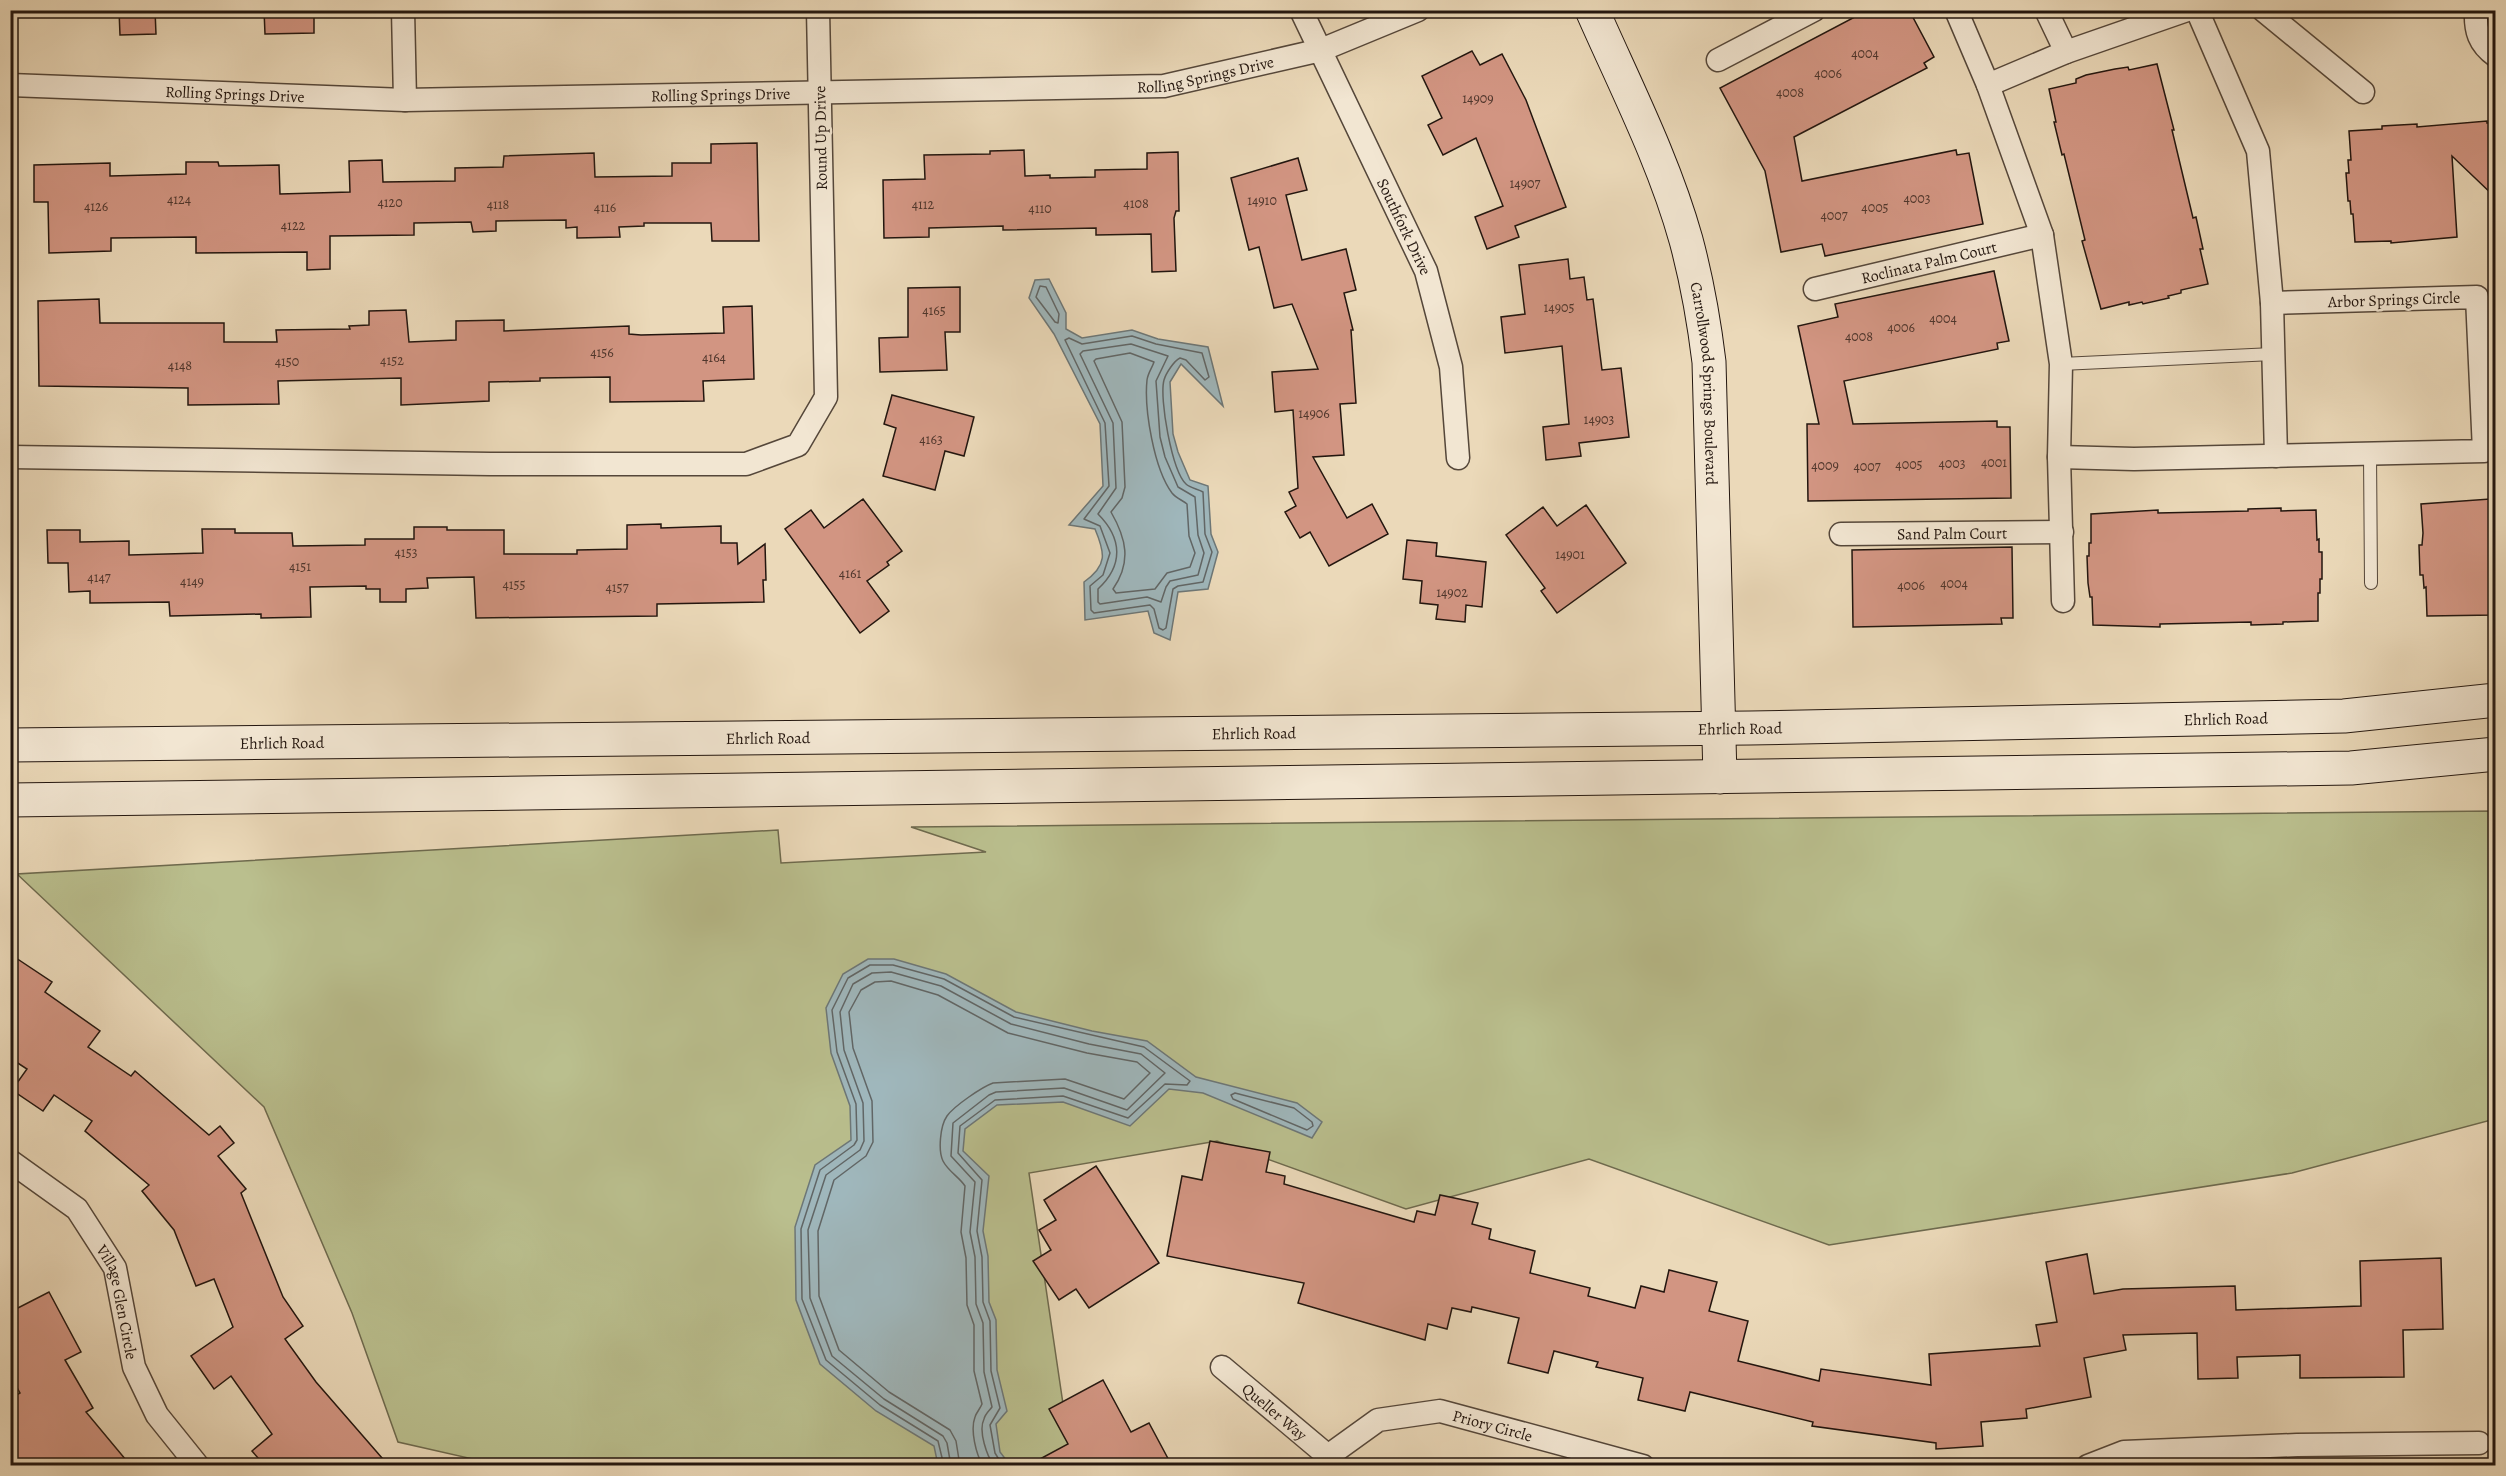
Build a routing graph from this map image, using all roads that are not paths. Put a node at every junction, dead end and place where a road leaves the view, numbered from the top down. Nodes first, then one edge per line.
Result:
1 (403, 10) edge
2 (818, 10) edge
3 (1301, 10) edge
4 (1418, 10) edge
5 (1592, 10) edge
6 (1814, 10) edge
7 (1956, 10) edge
8 (2046, 10) edge
9 (2187, 10) edge
10 (2197, 10) edge
11 (2263, 10) edge
12 (2476, 10) edge
13 (1321, 50) junction
14 (2066, 52) junction
15 (2496, 56) edge
16 (1718, 60) dead end
17 (10, 85) edge
18 (1988, 85) junction
19 (2363, 92) dead end
20 (819, 93) junction
21 (405, 100) junction
22 (2042, 235) junction
23 (1815, 289) dead end
24 (2272, 303) junction
25 (2273, 354) junction
26 (2061, 364) junction
27 (2370, 454) junction
28 (2276, 456) junction
29 (10, 457) edge
30 (2059, 457) junction
31 (1458, 458) dead end
32 (2062, 532) junction
33 (1841, 534) dead end
34 (2371, 583) dead end
35 (2064, 601) dead end
36 (2496, 700) edge
37 (1719, 728) junction
38 (10, 745) edge
39 (2496, 754) edge
40 (1720, 777) junction
41 (10, 800) edge
42 (10, 1161) edge
43 (1222, 1367) dead end
44 (2479, 1443) dead end
45 (2298, 1455) edge
46 (1326, 1461) edge
47 (198, 1466) edge
48 (1642, 1466) edge
49 (2088, 1466) edge

1 - 21 street
2 - 20 street, Round Up Drive
3 - 13 street, Southfork Drive
4 - 13 street, Rolling Springs Drive
5 - 37 main road, Carrollwood Springs Boulevard
6 - 16 street
7 - 18 street
8 - 14 street
9 - 14 street
10 - 24 street
11 - 19 street
12 - 15 street
13 - 20 street, Rolling Springs Drive
13 - 31 street, Southfork Drive
14 - 18 street
17 - 21 street, Rolling Springs Drive
18 - 22 street
20 - 21 street, Rolling Springs Drive
20 - 29 street, Round Up Drive
22 - 23 street, Roclinata Palm Court
22 - 26 street
24 - 25 street
24 - 27 street, Arbor Springs Circle
25 - 26 lane
25 - 28 street
26 - 30 street
27 - 28 street, Arbor Springs Circle
27 - 34 lane
28 - 30 street, Arbor Springs Circle
30 - 32 street
32 - 33 street, Sand Palm Court
32 - 35 street
36 - 37 main road, Ehrlich Road
37 - 38 main road, Ehrlich Road
37 - 40 main road, Carrollwood Springs Boulevard
39 - 40 main road
40 - 41 main road
42 - 47 street, Village Glen Circle
43 - 46 street, Queller Way
44 - 45 street
45 - 49 street
46 - 48 street, Priory Circle

